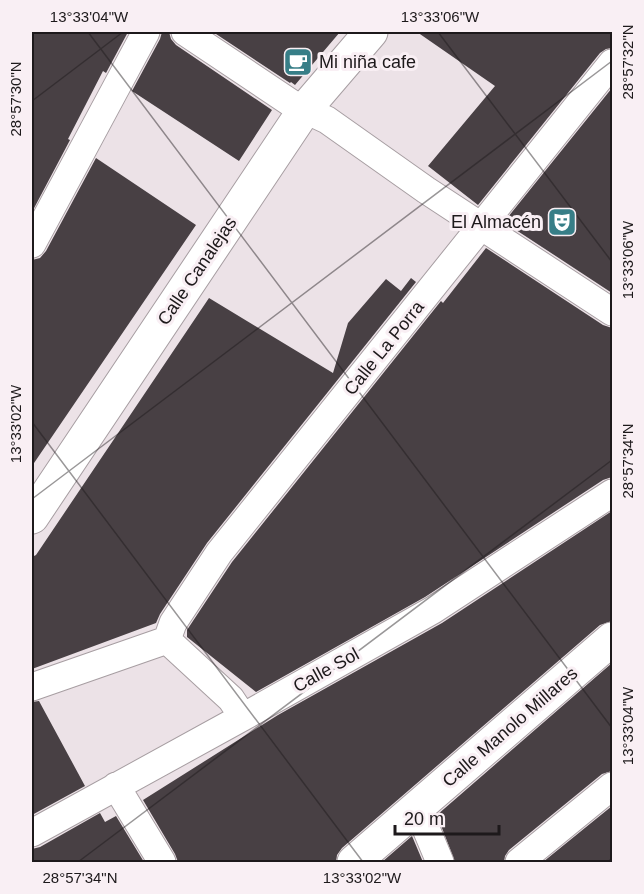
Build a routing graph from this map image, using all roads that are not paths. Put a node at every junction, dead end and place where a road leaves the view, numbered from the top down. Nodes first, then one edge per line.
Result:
1 (146, 32) edge
2 (185, 32) edge
3 (370, 32) edge
4 (612, 63) edge
5 (305, 109) junction
6 (482, 226) junction
7 (32, 244) edge
8 (612, 312) edge
9 (612, 493) edge
10 (32, 516) edge
11 (612, 639) edge
12 (167, 640) junction
13 (32, 687) edge
14 (243, 717) junction
15 (116, 786) junction
16 (612, 786) edge
17 (417, 807) junction
18 (32, 833) edge
19 (162, 862) edge
20 (354, 862) edge
21 (440, 862) edge
22 (519, 862) edge

1 - 7 street
2 - 5 street
3 - 5 street, Calle Canalejas
4 - 6 street, Calle La Porra
5 - 6 street
5 - 10 street, Calle Canalejas
6 - 8 street
6 - 12 street, Calle La Porra
9 - 14 street, Calle Sol
11 - 17 street, Calle Manolo Millares
12 - 13 street
12 - 14 street
14 - 15 street, Calle Sol
15 - 18 street, Calle Sol
15 - 19 street
16 - 22 street
17 - 20 street, Calle Manolo Millares
17 - 21 street

